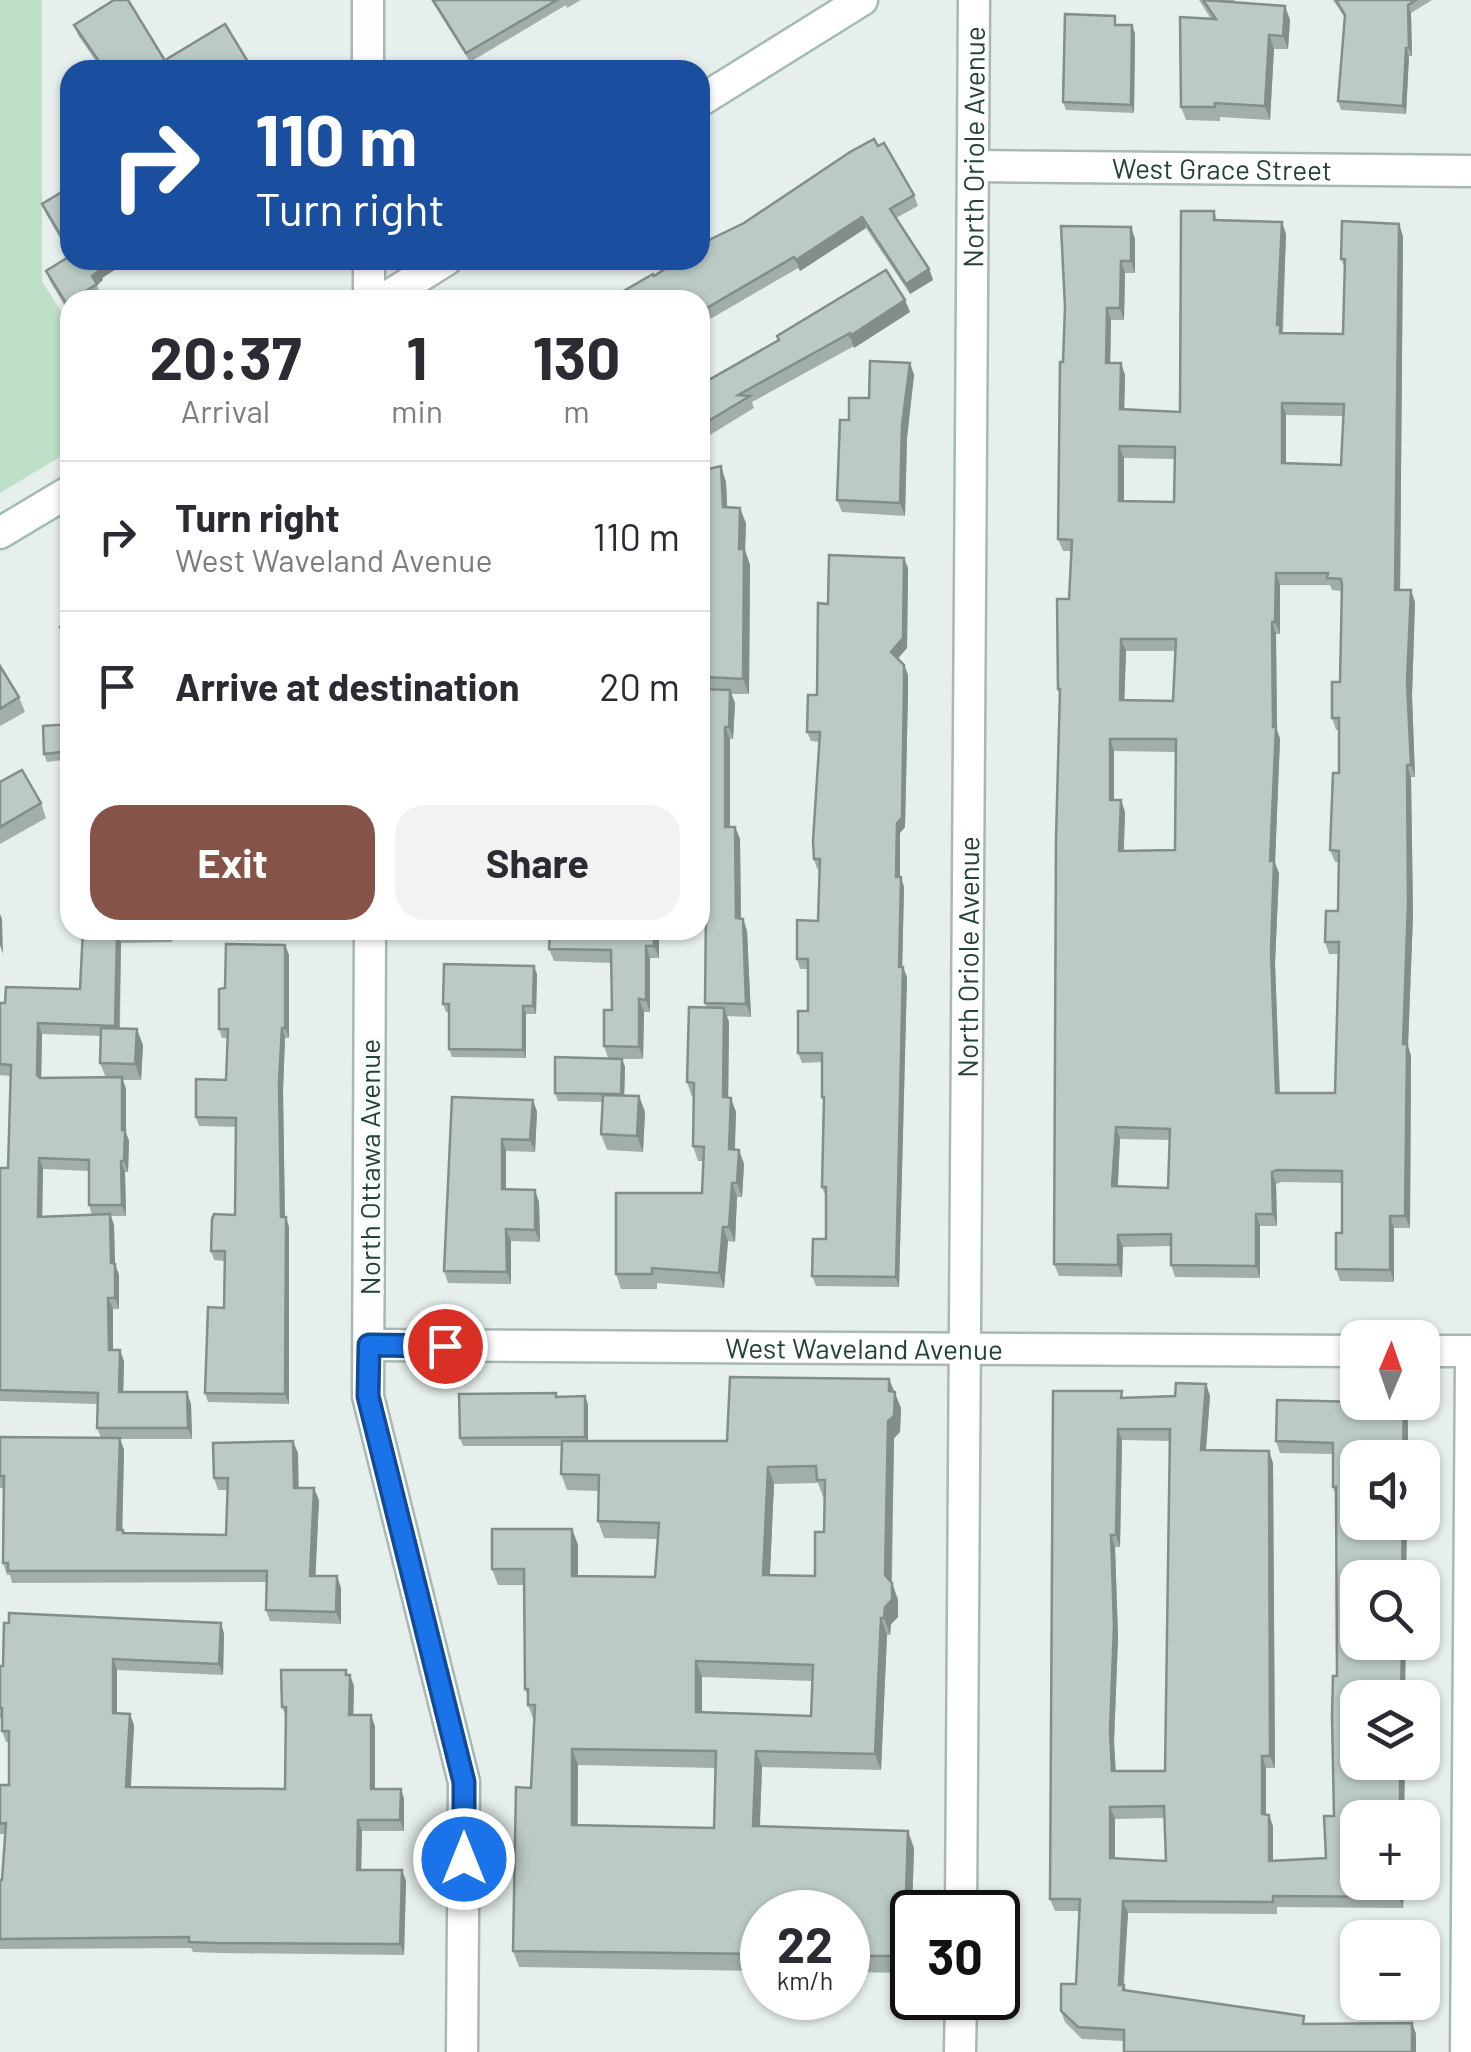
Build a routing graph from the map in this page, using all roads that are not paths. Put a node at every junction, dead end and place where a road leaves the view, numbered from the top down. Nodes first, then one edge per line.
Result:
1 (368, 0) edge
2 (862, 0) edge
3 (974, 0) edge
4 (368, 60) edge
5 (710, 95) edge
6 (974, 166) junction
7 (1471, 171) edge
8 (430, 270) edge
9 (398, 290) edge
10 (60, 497) edge
11 (0, 534) edge
12 (370, 940) edge
13 (369, 1345) junction
14 (965, 1349) junction
15 (1340, 1351) edge
16 (1440, 1351) edge
17 (1471, 1351) edge
18 (1471, 1362) edge
19 (961, 1890) edge
20 (961, 2020) edge
21 (462, 2052) edge
22 (960, 2052) edge
23 (1466, 2052) edge

1 - 4 street
2 - 5 street
3 - 6 street, North Oriole Avenue
6 - 7 street, West Grace Street
6 - 14 street, North Oriole Avenue
8 - 9 street
10 - 11 street
12 - 13 street, North Ottawa Avenue
13 - 14 street, West Waveland Avenue
13 - 21 street, North Ottawa Avenue
14 - 15 street, West Waveland Avenue
14 - 19 street, North Oriole Avenue
16 - 17 street
18 - 23 street
20 - 22 street

